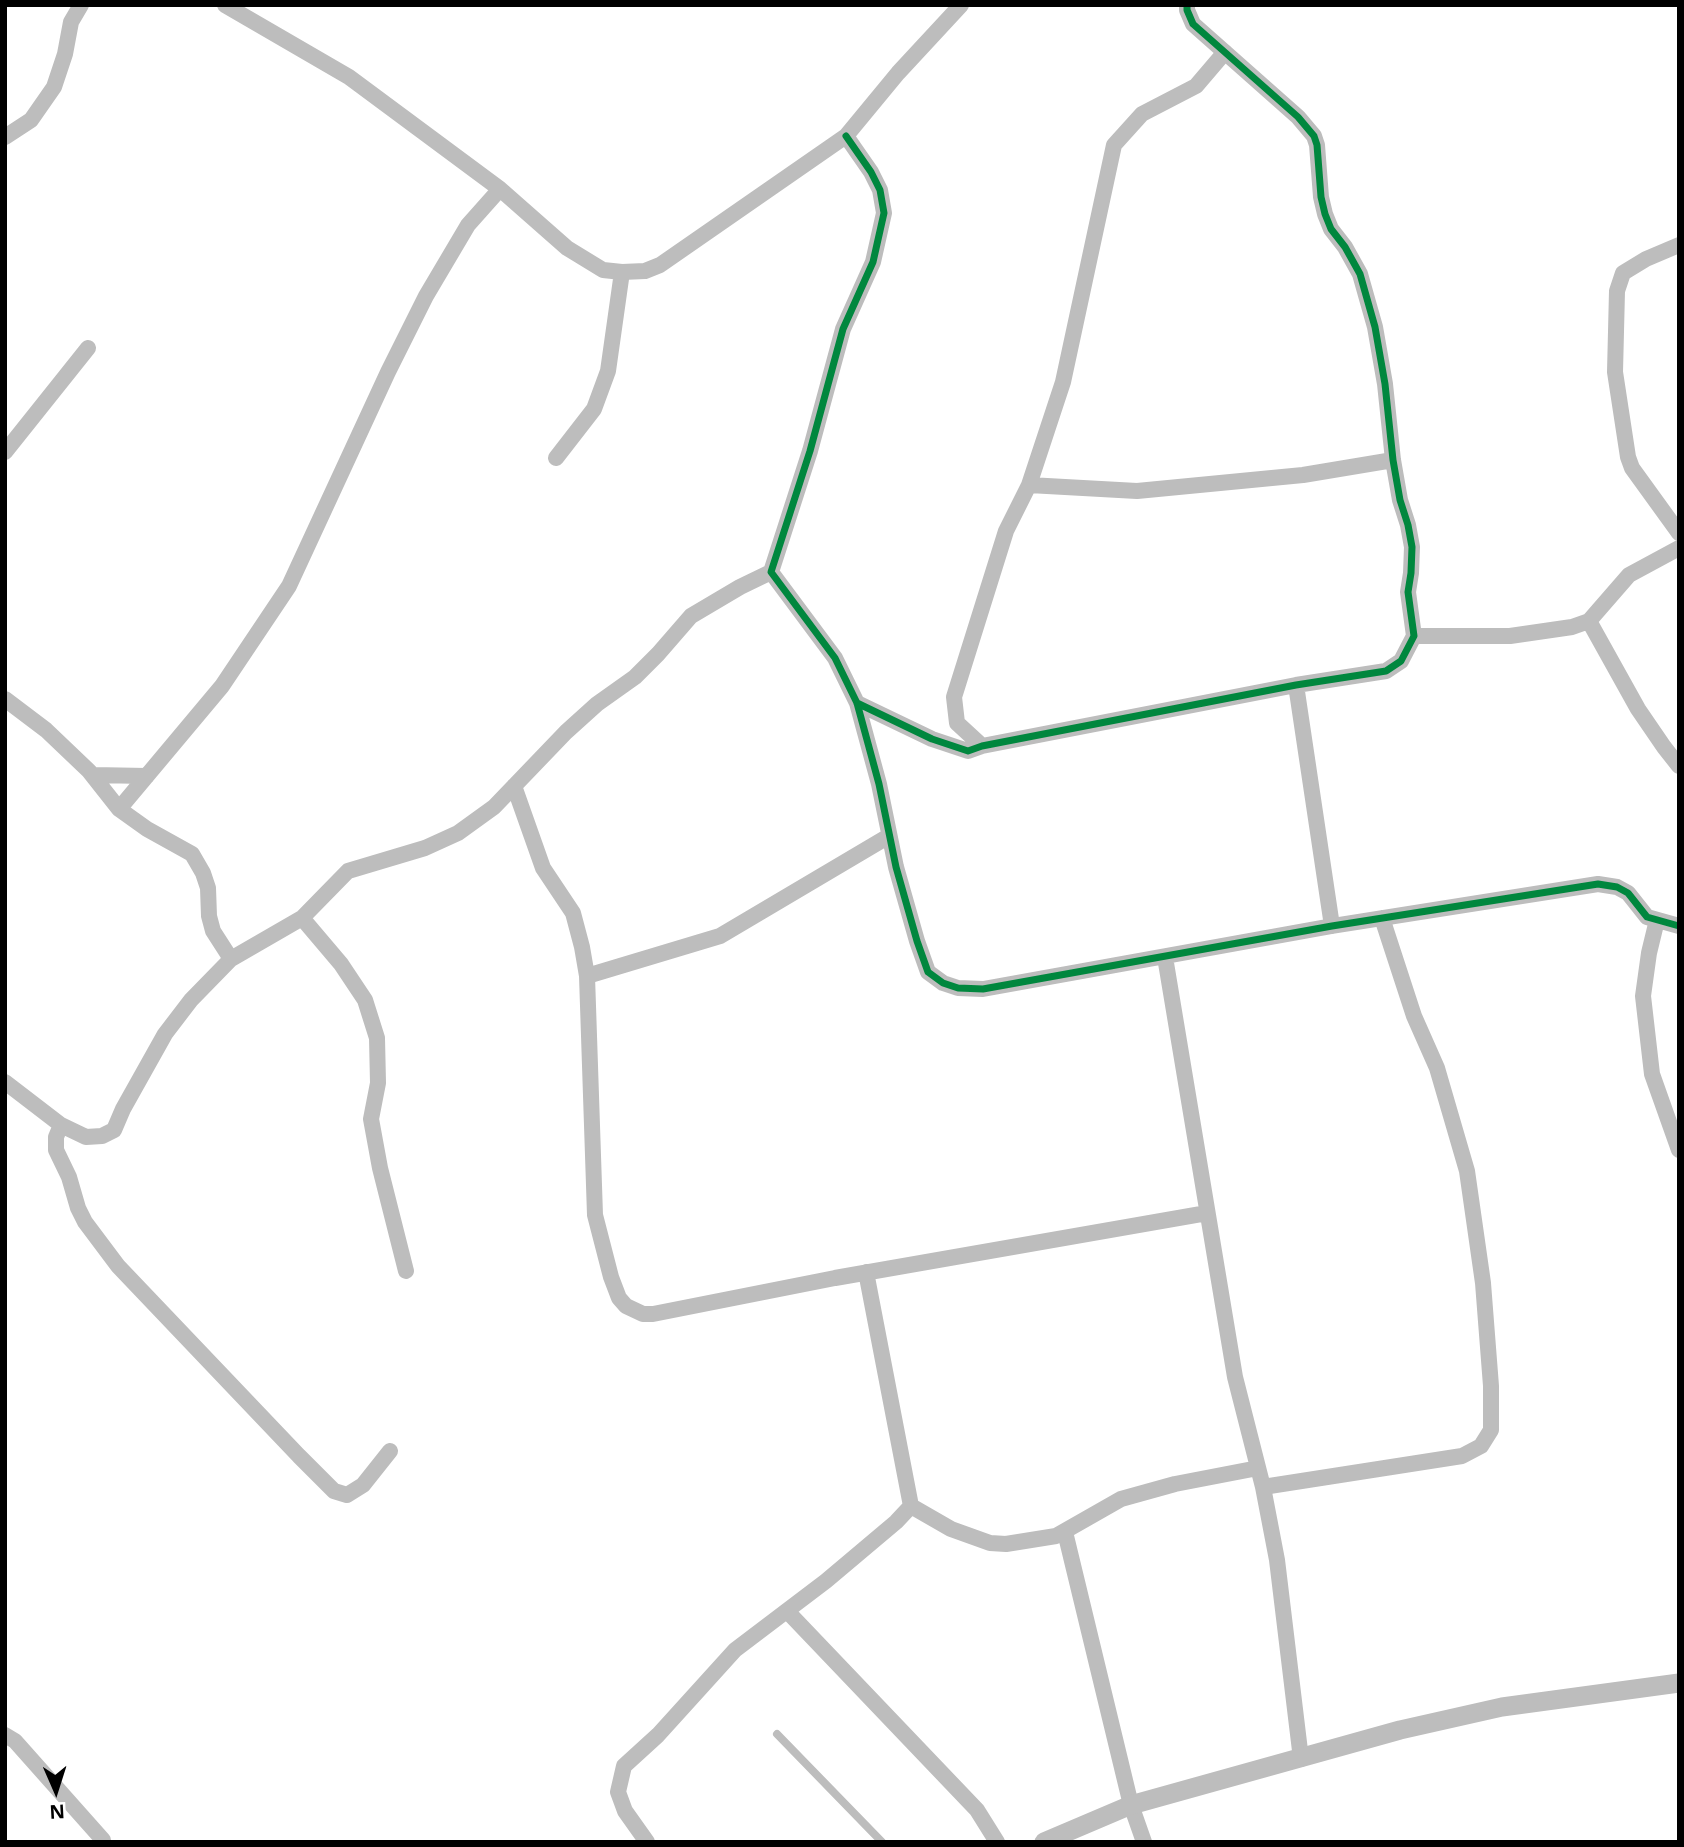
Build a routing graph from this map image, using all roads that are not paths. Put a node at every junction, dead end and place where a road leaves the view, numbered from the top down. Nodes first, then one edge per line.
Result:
1 (81, 5) edge
2 (225, 5) edge
3 (961, 5) edge
4 (1187, 5) edge
5 (1225, 52) junction
6 (846, 136) junction
7 (5, 137) edge
8 (500, 189) junction
9 (1679, 245) edge
10 (622, 272) junction
11 (88, 348) dead end
12 (5, 453) edge
13 (556, 458) dead end
14 (1393, 460) junction
15 (1029, 485) junction
16 (1679, 533) edge
17 (1679, 548) edge
18 (771, 572) junction
19 (1589, 621) junction
20 (1414, 636) junction
21 (1296, 685) junction
22 (5, 699) edge
23 (857, 703) junction
24 (982, 746) junction
25 (1679, 766) edge
26 (93, 775) junction
27 (148, 776) junction
28 (514, 786) junction
29 (119, 809) junction
30 (889, 836) junction
31 (302, 918) junction
32 (1382, 918) junction
33 (1657, 920) junction
34 (1332, 926) junction
35 (1679, 926) edge
36 (1165, 957) junction
37 (231, 959) junction
38 (587, 976) junction
39 (5, 1082) edge
40 (61, 1125) junction
41 (1679, 1150) edge
42 (1207, 1213) junction
43 (406, 1271) dead end
44 (866, 1272) junction
45 (390, 1451) dead end
46 (1258, 1468) junction
47 (1263, 1487) junction
48 (911, 1506) junction
49 (1065, 1532) junction
50 (787, 1611) junction
51 (1679, 1683) edge
52 (777, 1734) dead end
53 (5, 1735) edge
54 (1301, 1759) junction
55 (1131, 1805) junction
56 (103, 1840) dead end
57 (647, 1842) edge
58 (882, 1842) edge
59 (997, 1842) edge
60 (1044, 1842) edge
61 (1144, 1842) edge

1 - 7 street
2 - 8 street
3 - 6 street
4 - 5 street
5 - 14 street
5 - 15 street
6 - 10 street
6 - 18 street
8 - 10 street
8 - 27 street
9 - 16 street
10 - 13 street
11 - 12 street
14 - 15 street
14 - 20 street
15 - 24 street
17 - 19 street
18 - 23 street
18 - 28 street
19 - 20 street
19 - 25 street
20 - 21 street
21 - 24 street
21 - 34 street
22 - 26 street
23 - 24 street
23 - 30 street
26 - 27 street
26 - 29 street
27 - 29 street
28 - 31 street
28 - 38 street
29 - 37 street
30 - 36 street
30 - 38 street
31 - 37 street
31 - 43 street
32 - 33 street
32 - 34 street
32 - 47 street
33 - 35 street
33 - 41 street
34 - 36 street
36 - 42 street
37 - 40 street
38 - 44 street
39 - 40 street
40 - 45 street
42 - 44 street
42 - 46 street
44 - 48 street
46 - 47 street
46 - 49 street
47 - 54 street
48 - 49 street
48 - 50 street
49 - 55 street
50 - 57 street
50 - 59 street
51 - 54 street
52 - 58 lane
53 - 56 street
54 - 55 street
55 - 60 street
55 - 61 street

